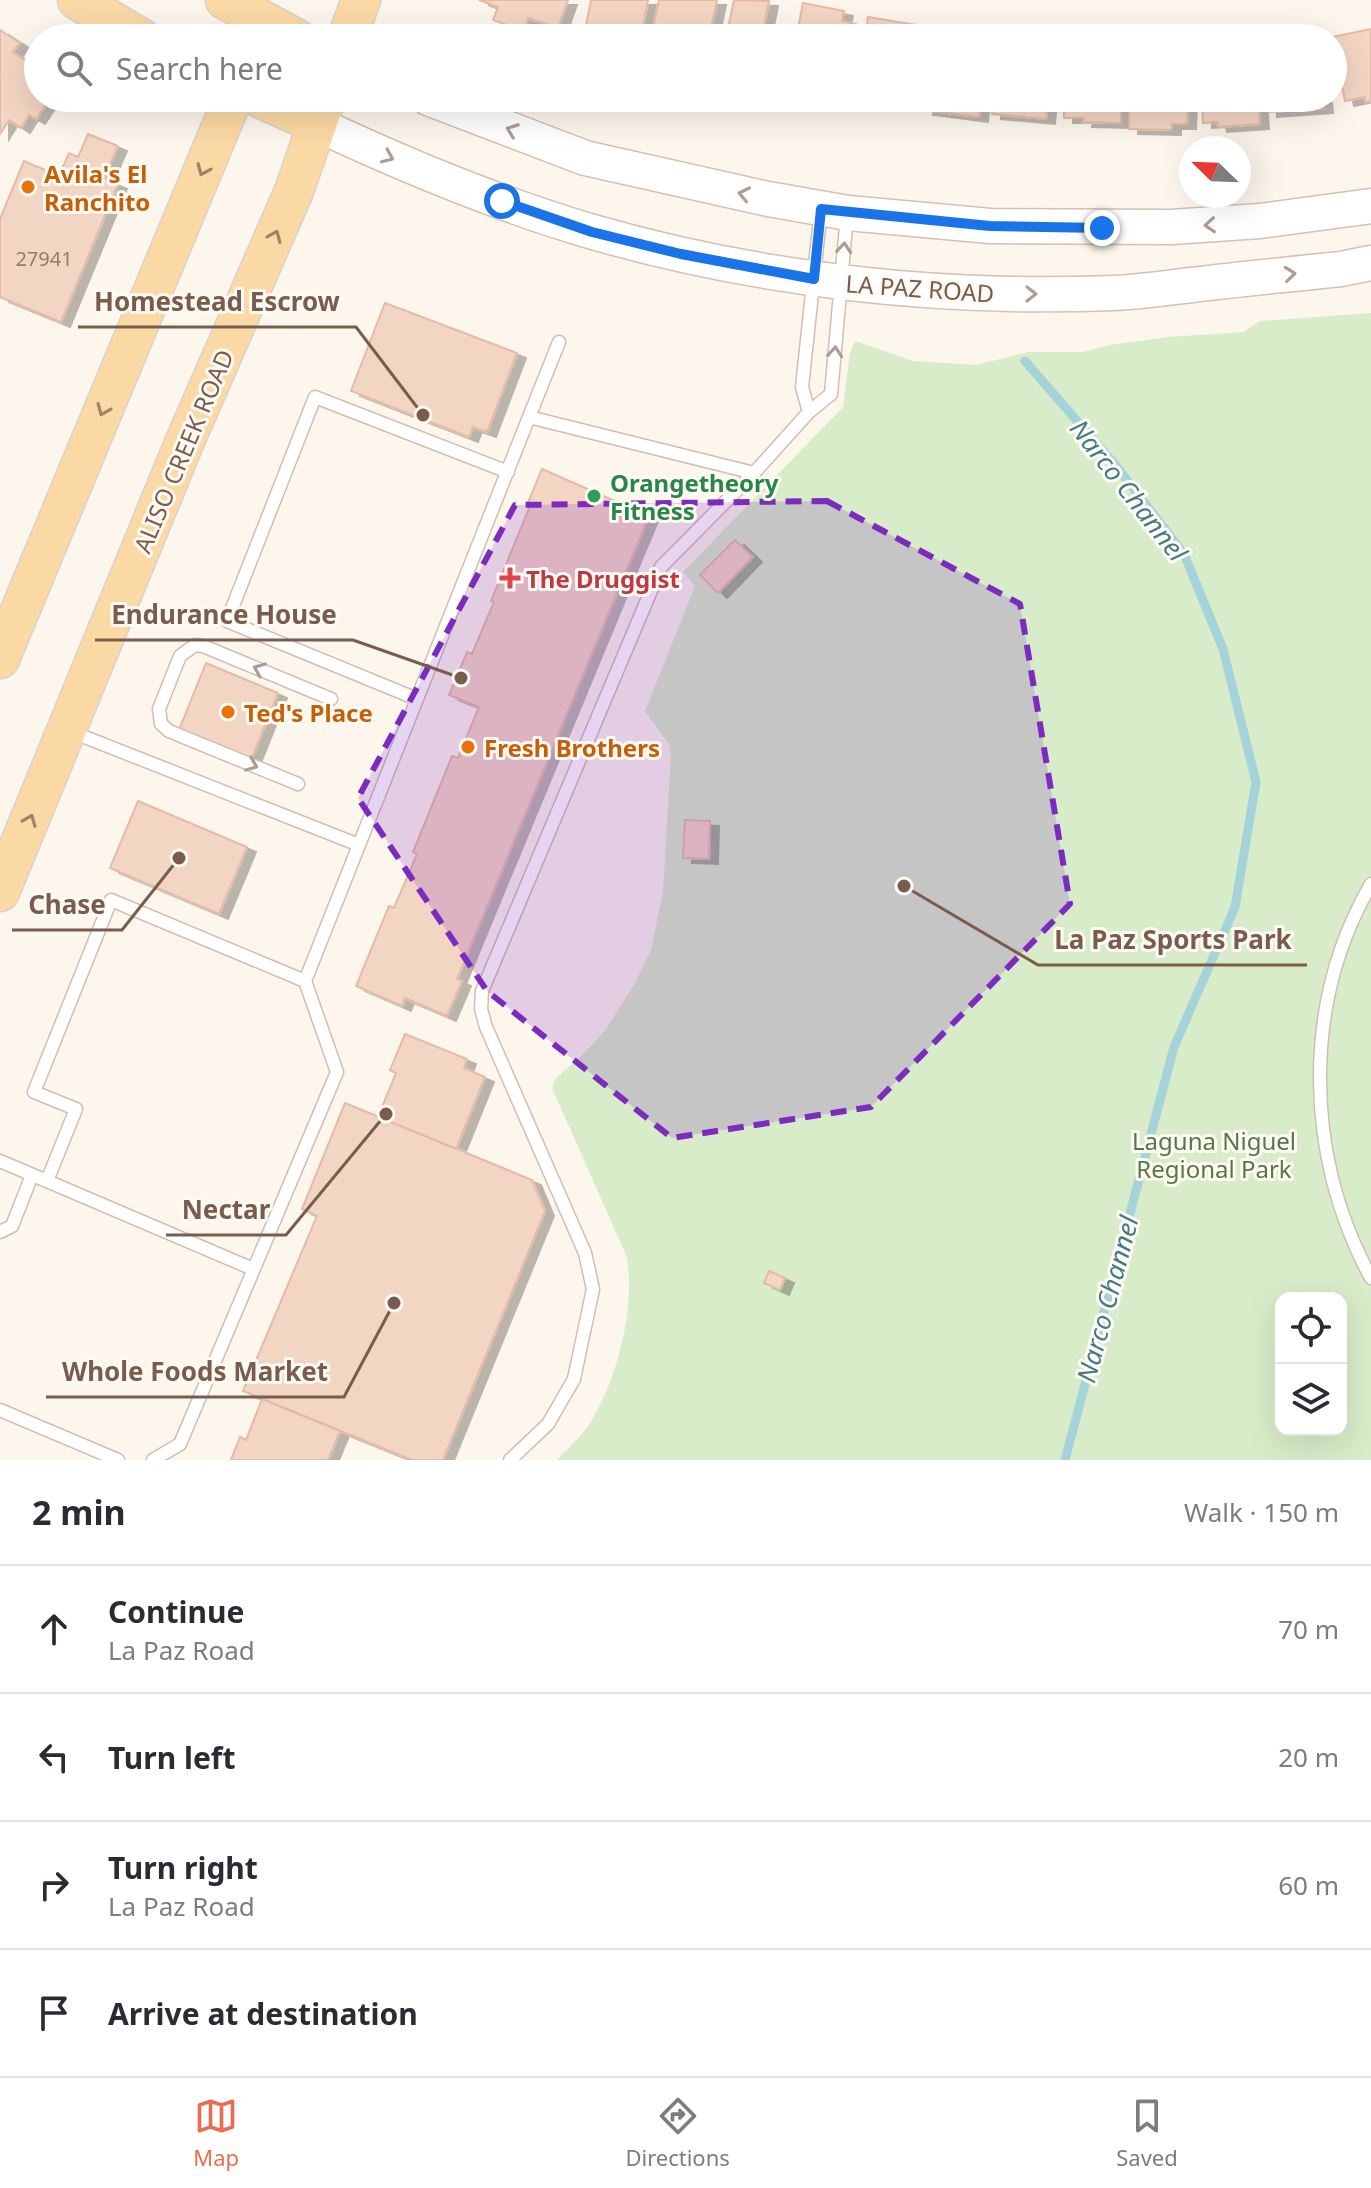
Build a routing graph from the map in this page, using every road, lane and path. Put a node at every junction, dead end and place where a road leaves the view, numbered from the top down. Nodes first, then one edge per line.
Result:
1 (77, 0) edge
2 (225, 0) edge
3 (361, 0) edge
4 (117, 24) edge
5 (272, 24) edge
6 (352, 24) edge
7 (227, 112) edge
8 (322, 112) edge
9 (323, 112) edge
10 (465, 112) edge
11 (1371, 206) edge
12 (834, 211) junction
13 (1371, 263) edge
14 (828, 281) junction
15 (559, 342) dead end
16 (809, 412) junction
17 (529, 417) junction
18 (508, 472) junction
19 (754, 473) junction
20 (0, 659) edge
21 (331, 699) dead end
22 (417, 699) junction
23 (67, 730) junction
24 (298, 784) dead end
25 (359, 845) junction
26 (1371, 884) edge
27 (0, 892) edge
28 (305, 981) junction
29 (0, 1161) edge
30 (32, 1175) junction
31 (47, 1181) junction
32 (0, 1232) edge
33 (253, 1269) junction
34 (1371, 1278) edge
35 (0, 1410) edge
36 (118, 1460) edge
37 (153, 1460) edge
38 (510, 1460) edge

1 - 4 main road
2 - 5 main road
3 - 6 main road
7 -> 20 main road
23 -> 8 main road, ALISO CREEK ROAD
9 -> 14 main road, LA PAZ ROAD
12 -> 10 main road
11 -> 12 main road
12 - 14 lane
14 -> 12 lane
14 -> 13 main road, LA PAZ ROAD
14 - 16 lane
16 -> 14 lane
15 - 17 lane
16 - 19 lane
17 - 18 lane
17 - 19 lane
18 - 22 lane
18 - 22 lane
19 - 38 lane
21 -> 24 lane
22 - 25 lane
23 - 25 lane
27 -> 23 main road, ALISO CREEK ROAD
25 - 28 lane
26 - 34 lane
28 - 31 lane
28 - 33 lane
29 - 30 lane
30 - 31 lane
30 - 32 lane
31 - 33 lane
33 - 37 lane
35 - 36 lane

